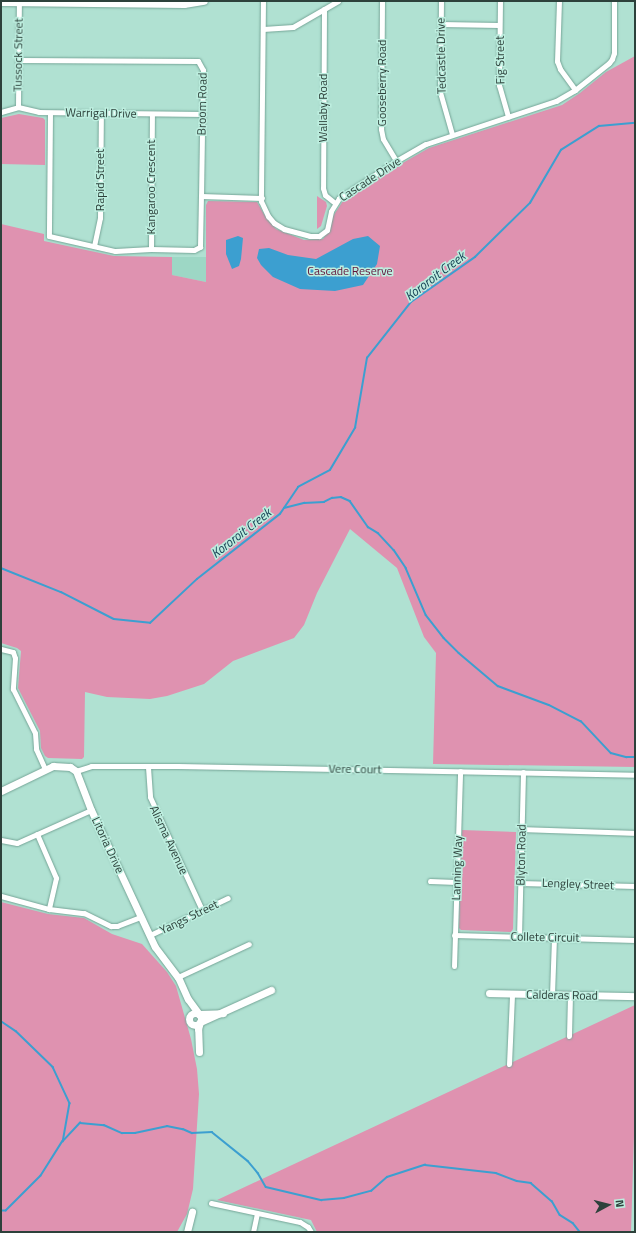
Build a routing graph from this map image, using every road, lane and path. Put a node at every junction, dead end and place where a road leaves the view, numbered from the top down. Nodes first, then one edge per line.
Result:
1 (203, 1) edge
2 (263, 1) edge
3 (338, 1) edge
4 (382, 1) edge
5 (441, 1) edge
6 (500, 1) edge
7 (559, 1) edge
8 (614, 1) edge
9 (1, 2) edge
10 (19, 2) junction
11 (83, 2) edge
12 (144, 2) edge
13 (324, 9) junction
14 (440, 24) junction
15 (499, 25) junction
16 (263, 29) junction
17 (18, 60) junction
18 (575, 90) junction
19 (18, 107) junction
20 (1, 112) edge
21 (50, 113) junction
22 (101, 113) junction
23 (152, 114) junction
24 (202, 114) junction
25 (508, 117) junction
26 (452, 134) junction
27 (396, 161) junction
28 (201, 196) junction
29 (262, 198) junction
30 (335, 203) junction
31 (94, 246) junction
32 (151, 249) junction
33 (1, 649) edge
34 (148, 767) junction
35 (45, 769) junction
36 (76, 771) junction
37 (460, 771) junction
38 (523, 772) junction
39 (635, 775) edge
40 (2, 789) edge
41 (91, 810) junction
42 (522, 828) junction
43 (635, 833) edge
44 (37, 834) junction
45 (1, 840) edge
46 (430, 881) dead end
47 (456, 882) junction
48 (520, 883) junction
49 (635, 886) edge
50 (1, 896) edge
51 (228, 898) dead end
52 (50, 909) junction
53 (202, 910) junction
54 (141, 917) junction
55 (150, 935) junction
56 (454, 935) junction
57 (519, 937) junction
58 (554, 938) junction
59 (635, 940) edge
60 (249, 944) dead end
61 (454, 966) dead end
62 (178, 977) junction
63 (183, 988) junction
64 (271, 990) dead end
65 (489, 993) dead end
66 (512, 994) junction
67 (552, 995) junction
68 (570, 995) junction
69 (635, 996) edge
70 (223, 1013) junction
71 (199, 1014) junction
72 (189, 1017) junction
73 (200, 1022) junction
74 (191, 1024) junction
75 (569, 1036) dead end
76 (509, 1064) dead end
77 (211, 1204) dead end
78 (192, 1212) dead end
79 (257, 1213) junction
80 (187, 1232) edge
81 (253, 1232) edge
82 (311, 1232) edge

1 - 12 street
2 - 16 street, Cascade Drive
3 - 13 street
4 - 27 street, Gooseberry Road
5 - 14 street, Tedcastle Drive
6 - 15 street, Fig Street
7 - 18 street
8 - 18 street, Cascade Drive
9 - 10 street
10 - 11 street
10 - 17 street, Tussock Street
11 - 12 street
13 - 16 street
13 - 30 street, Wallaby Road
14 - 15 street
14 - 26 street, Tedcastle Drive
15 - 25 street, Fig Street
16 - 29 street, Cascade Drive
17 - 19 street, Tussock Street
17 - 24 street, Broom Road
18 - 25 street, Cascade Drive
19 - 20 street, Warrigal Drive
19 - 21 street, Warrigal Drive
21 - 22 street, Warrigal Drive
21 - 31 street, Kangaroo Crescent
22 - 23 street, Warrigal Drive
22 - 31 street, Rapid Street
23 - 24 street, Warrigal Drive
23 - 32 street, Kangaroo Crescent
24 - 28 street, Broom Road
25 - 26 street, Cascade Drive
26 - 27 street, Cascade Drive
27 - 30 street, Cascade Drive
28 - 29 street
28 - 32 street, Broom Road
29 - 30 street, Cascade Drive
31 - 32 street, Kangaroo Crescent
33 - 35 street
34 - 36 street, Vere Court
34 - 37 street, Vere Court
34 - 53 street, Alisma Avenue
35 - 36 street
35 - 40 street
36 - 41 street, Litoria Drive
37 - 38 street, Vere Court
37 - 47 street, Lanning Way
38 - 39 street, Vere Court
38 - 42 street, Blyton Road
41 - 44 street
41 - 54 street, Litoria Drive
42 - 43 street
42 - 48 street, Blyton Road
44 - 45 street
44 - 52 street
46 - 47 street
47 - 56 street, Lanning Way
48 - 49 street, Lengley Street
48 - 57 street, Blyton Road
50 - 52 street
51 - 53 street, Yangs Street
52 - 54 street
53 - 55 street, Yangs Street
54 - 55 street, Litoria Drive
55 - 62 street, Litoria Drive
56 - 57 street, Collete Circuit
56 - 61 street, Lanning Way
57 - 58 street, Collete Circuit
58 - 59 street, Collete Circuit
58 - 67 street
60 - 62 street
62 - 63 street, Litoria Drive
63 - 71 street, Litoria Drive
63 - 72 street, Litoria Drive
64 - 70 street
65 - 66 street, Calderas Road
66 - 67 street, Calderas Road
66 - 76 street
67 - 68 street, Calderas Road
68 - 69 street, Calderas Road
68 - 75 street
70 - 71 street
70 - 73 street
71 - 72 street
71 - 73 street, Litoria Drive
72 - 74 street, Litoria Drive
73 - 74 street
73 - 74 street, Litoria Drive
77 - 79 street
78 - 80 street
79 - 81 street
79 - 82 street

